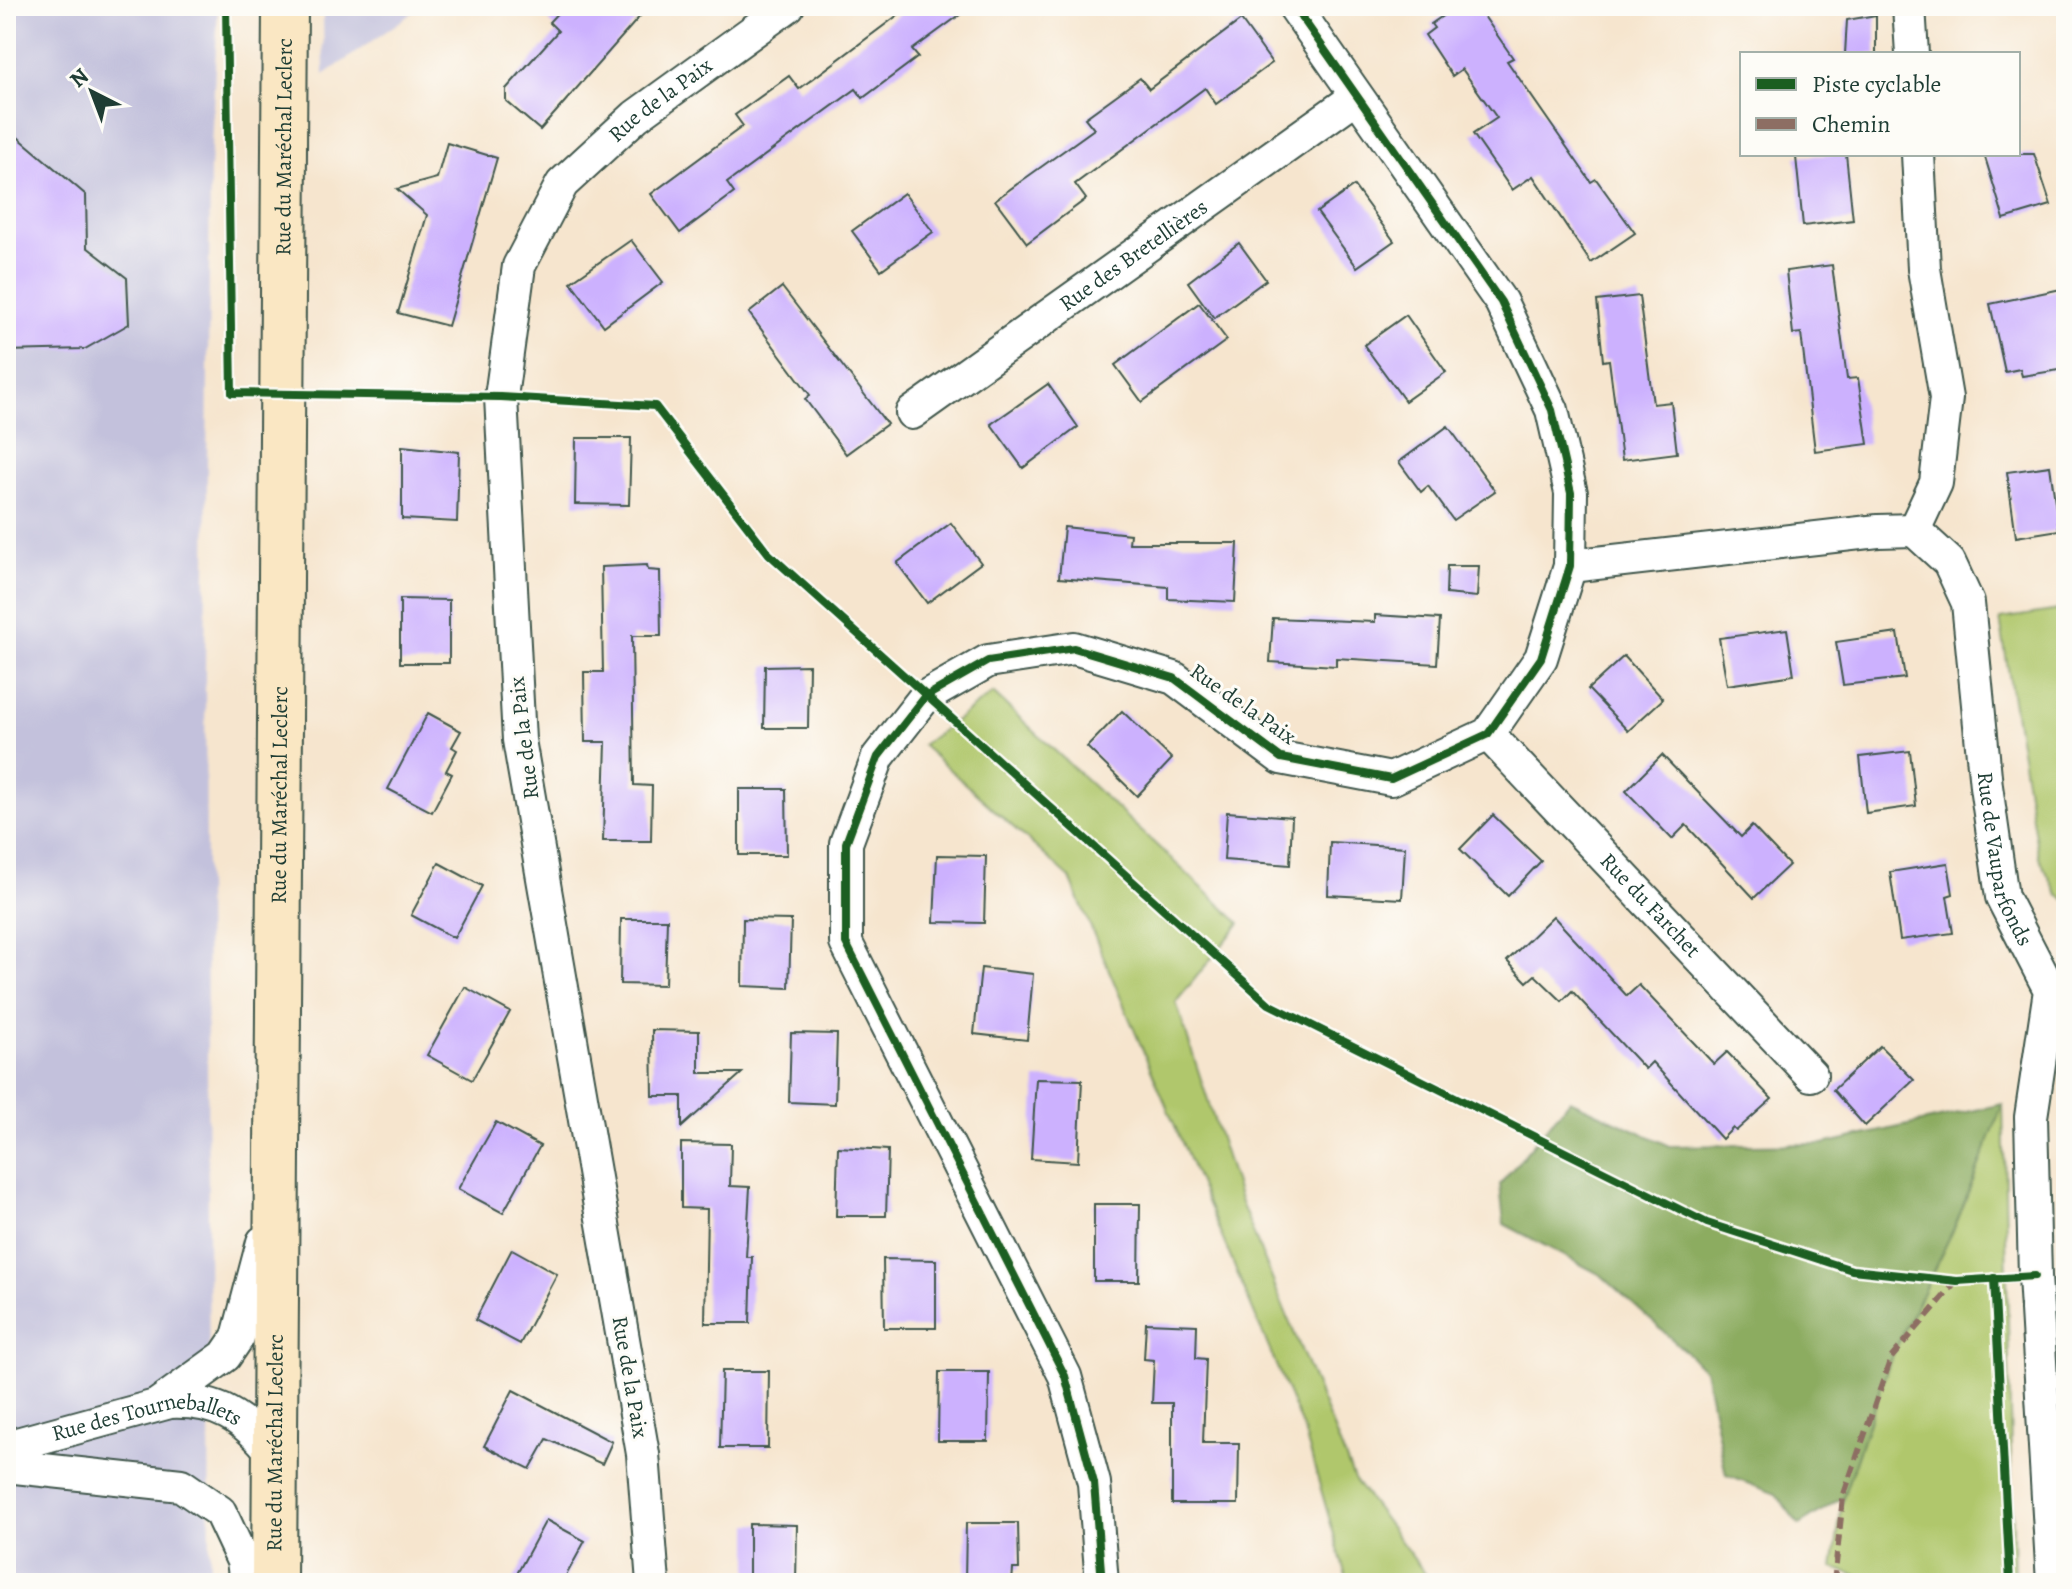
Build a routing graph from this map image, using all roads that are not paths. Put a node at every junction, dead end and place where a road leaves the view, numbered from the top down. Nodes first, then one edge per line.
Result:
1 (285, 6) edge
2 (788, 6) edge
3 (1294, 6) edge
4 (1909, 6) edge
5 (1912, 52) edge
6 (1356, 97) junction
7 (1918, 156) edge
8 (912, 413) dead end
9 (1914, 530) junction
10 (1570, 566) junction
11 (1488, 734) junction
12 (2058, 987) edge
13 (1811, 1075) dead end
14 (274, 1204) junction
15 (154, 1408) junction
16 (6, 1447) edge
17 (272, 1452) junction
18 (6, 1466) edge
19 (246, 1583) edge
20 (274, 1583) edge
21 (653, 1583) edge
22 (1102, 1583) edge
23 (2053, 1583) edge

1 - 14 main road, Rue du Maréchal Leclerc
2 - 21 street, Rue de la Paix
3 - 6 street
4 - 5 street
6 - 8 street, Rue des Bretellières
6 - 10 street
7 - 9 street
9 - 10 street
9 - 12 street, Rue de Vauparfonds
10 - 11 street
11 - 13 street, Rue du Farchet
11 - 22 street, Rue de la Paix
12 - 23 street, Rue de Vauparfonds
14 - 15 street
14 - 17 main road, Rue du Maréchal Leclerc
15 - 16 street, Rue des Tourneballets
15 - 17 street, Rue des Tourneballets
17 - 20 main road, Rue du Maréchal Leclerc
18 - 19 street

